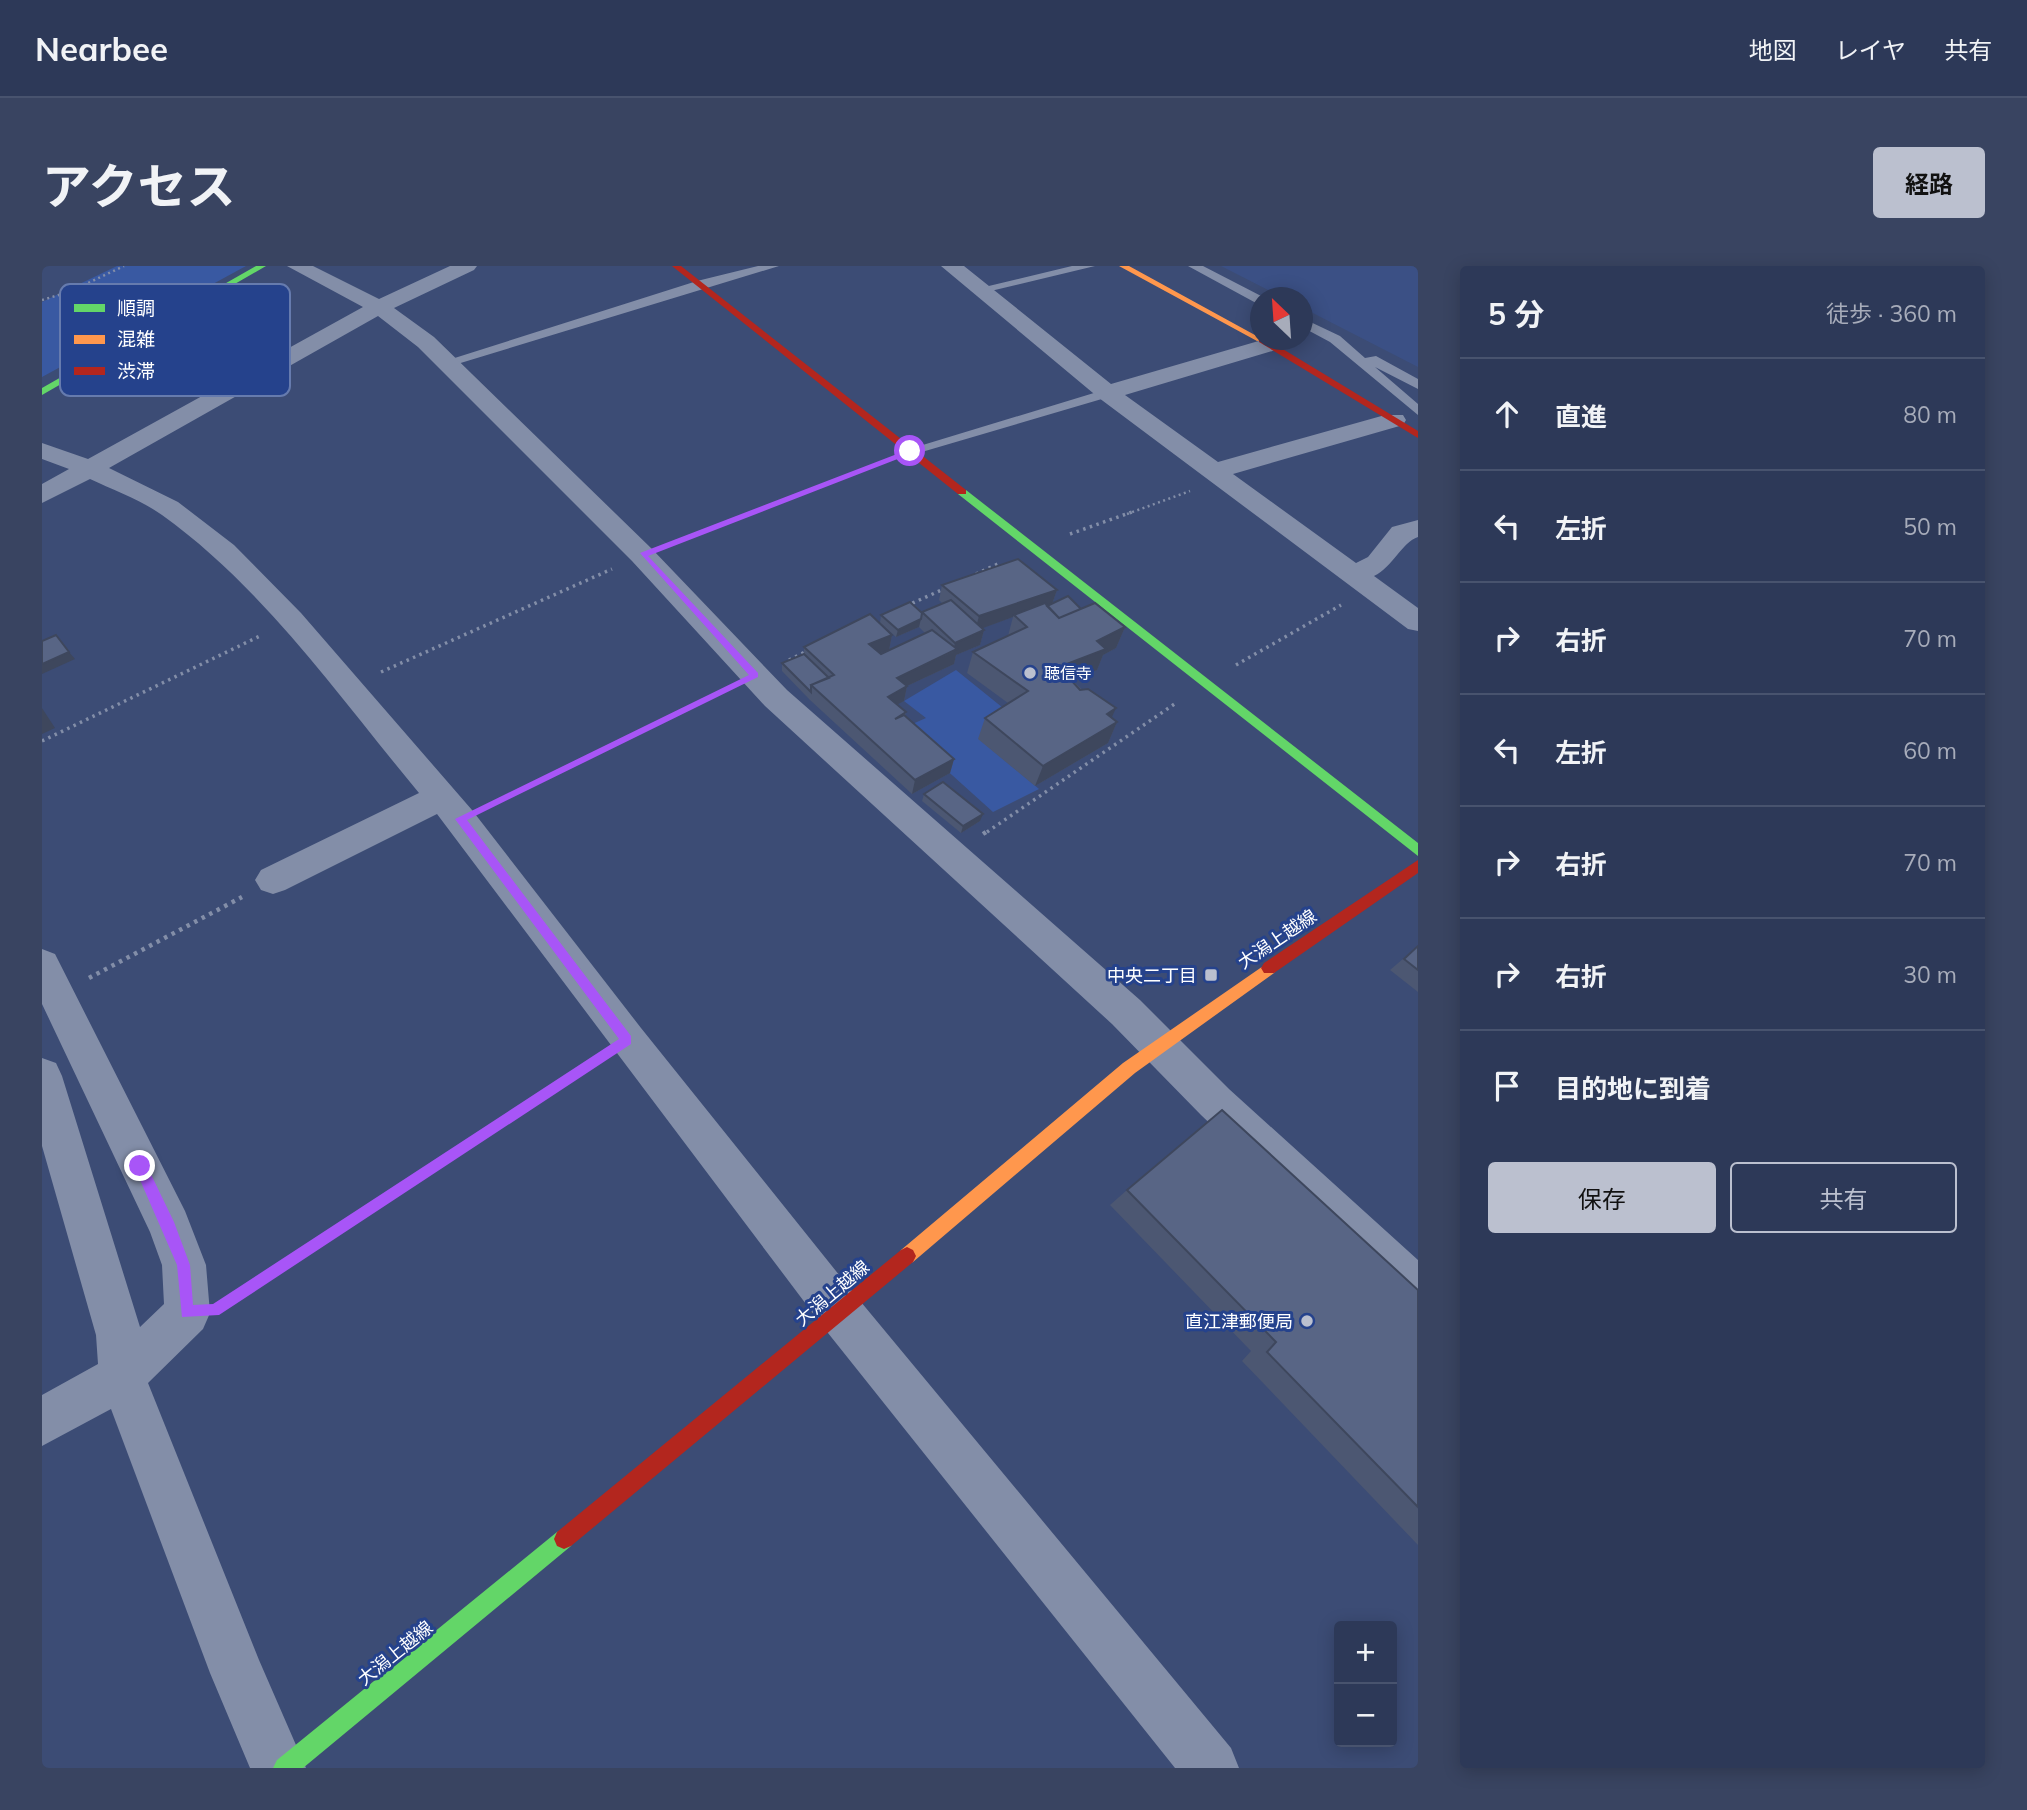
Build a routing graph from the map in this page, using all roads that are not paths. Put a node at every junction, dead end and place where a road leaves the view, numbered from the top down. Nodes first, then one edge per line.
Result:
1 (262, 266) edge
2 (297, 266) edge
3 (467, 266) edge
4 (676, 266) edge
5 (773, 266) edge
6 (951, 266) edge
7 (1089, 266) edge
8 (1123, 266) edge
9 (1194, 266) edge
10 (231, 284) edge
11 (701, 285) junction
12 (978, 290) junction
13 (1250, 294) edge
14 (379, 307) junction
15 (1313, 327) edge
16 (1250, 333) edge
17 (1335, 338) junction
18 (1250, 346) edge
19 (1280, 350) edge
20 (290, 356) edge
21 (449, 362) junction
22 (60, 382) edge
23 (1418, 385) edge
24 (42, 392) edge
25 (1107, 393) junction
26 (219, 396) edge
27 (1418, 411) edge
28 (1394, 420) junction
29 (1418, 435) edge
30 (42, 450) edge
31 (910, 451) junction
32 (89, 468) junction
33 (1217, 475) junction
34 (42, 495) edge
35 (1418, 528) edge
36 (1361, 581) junction
37 (1418, 622) edge
38 (451, 808) junction
39 (1418, 851) edge
40 (1418, 866) edge
41 (273, 880) road end
42 (50, 979) edge
43 (1160, 1045) junction
44 (42, 1076) edge
45 (1418, 1290) edge
46 (840, 1312) junction
47 (122, 1376) junction
48 (42, 1422) edge
49 (278, 1768) edge
50 (285, 1768) edge
51 (1211, 1768) edge

1 - 10 street
2 - 14 street
3 - 14 street
4 - 11 street
5 - 11 lane
6 - 12 street
7 - 12 lane
8 - 16 street
9 - 13 lane
11 - 21 lane
11 - 31 street
12 - 25 street
14 - 20 street
14 - 21 street
15 - 17 lane
17 - 23 lane
17 - 27 lane
18 - 25 street
19 - 28 street
21 - 43 street
22 - 24 street
25 - 31 lane
25 - 33 street
26 - 32 street
28 - 29 street
28 - 33 street
30 - 32 street
31 - 39 street
32 - 34 street
32 - 38 street
33 - 36 street
35 - 36 street
36 - 37 street
38 - 41 street
38 - 46 street
40 - 43 street, 大潟上越線
42 - 47 street
43 - 45 street
43 - 46 street, 大潟上越線
44 - 47 street
46 - 50 street, 大潟上越線
46 - 51 street
47 - 48 street
47 - 49 street

